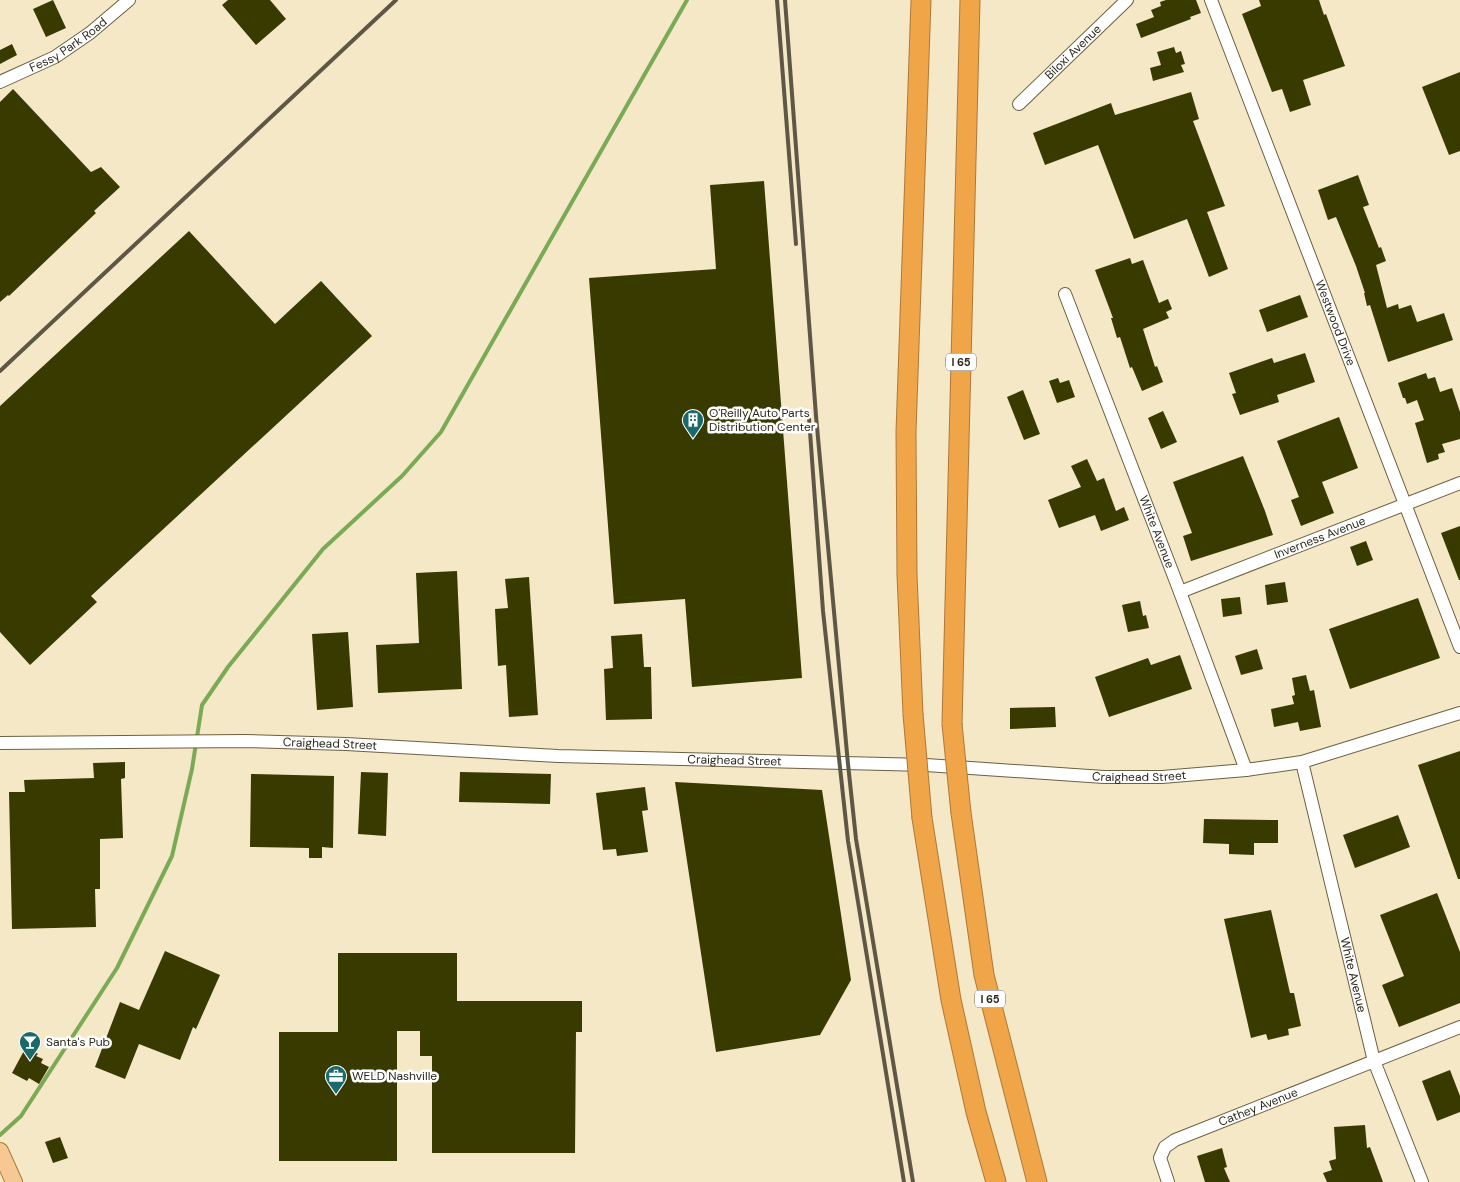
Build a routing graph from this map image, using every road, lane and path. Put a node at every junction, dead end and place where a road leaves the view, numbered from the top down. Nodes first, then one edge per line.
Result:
1 (128, 0) edge
2 (921, 0) edge
3 (970, 0) edge
4 (1127, 0) edge
5 (1211, 0) edge
6 (0, 82) edge
7 (1019, 104) dead end
8 (1065, 294) dead end
9 (1460, 483) edge
10 (1405, 505) junction
11 (1180, 592) junction
12 (1460, 647) edge
13 (1460, 714) edge
14 (0, 743) edge
15 (1302, 762) junction
16 (1246, 770) junction
17 (1460, 1027) edge
18 (1374, 1061) junction
19 (3, 1157) edge
20 (14, 1182) edge
21 (996, 1182) edge
22 (1037, 1182) edge
23 (1168, 1182) edge
24 (1422, 1182) edge

1 - 6 street, Fessy Park Road
2 - 21 highway, bridge
3 - 22 highway, I 65, bridge
4 - 7 street, Biloxi Avenue
5 - 10 street, Westwood Drive
8 - 11 street, White Avenue
9 - 10 street, Inverness Avenue
10 - 11 street, Inverness Avenue
10 - 12 street, Westwood Drive
11 - 16 street, White Avenue
13 - 15 street, Craighead Street
14 - 16 street, Craighead Street
15 - 16 street, Craighead Street
15 - 18 street, White Avenue
17 - 18 street
18 - 23 street, Cathey Avenue
18 - 24 street, White Avenue
19 - 20 main road

